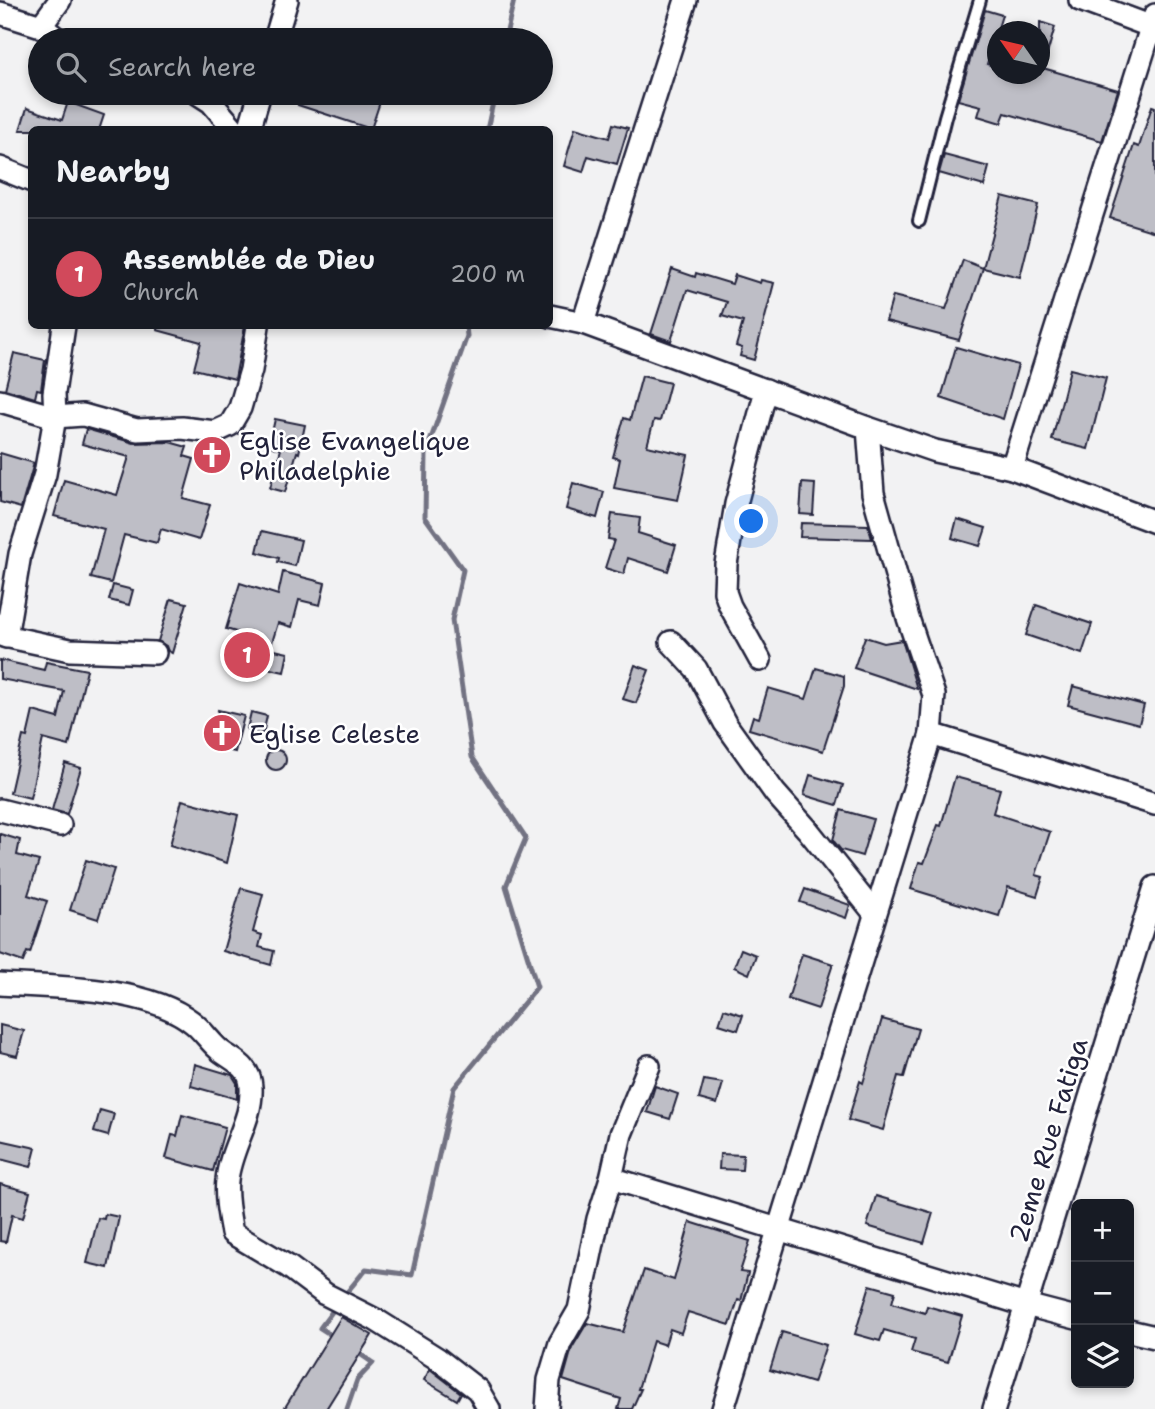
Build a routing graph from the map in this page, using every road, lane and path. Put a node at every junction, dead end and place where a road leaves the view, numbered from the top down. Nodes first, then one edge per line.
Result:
1 (60, 0) edge
2 (287, 0) edge
3 (686, 0) edge
4 (980, 0) edge
5 (1080, 0) edge
6 (0, 13) edge
7 (1154, 23) edge
8 (41, 26) junction
9 (44, 28) edge
10 (279, 28) edge
11 (214, 105) edge
12 (256, 105) edge
13 (232, 126) edge
14 (250, 126) edge
15 (0, 168) edge
16 (28, 179) edge
17 (919, 221) dead end
18 (553, 317) edge
19 (583, 323) junction
20 (64, 329) edge
21 (258, 329) edge
22 (766, 390) junction
23 (0, 401) edge
24 (55, 417) junction
25 (868, 428) junction
26 (1012, 468) junction
27 (1155, 522) edge
28 (3, 636) edge
29 (671, 642) dead end
30 (155, 653) dead end
31 (760, 660) dead end
32 (931, 734) junction
33 (1155, 804) edge
34 (0, 810) edge
35 (60, 825) dead end
36 (1155, 887) edge
37 (875, 914) junction
38 (0, 984) edge
39 (649, 1066) dead end
40 (611, 1178) junction
41 (778, 1228) junction
42 (1026, 1305) junction
43 (1071, 1317) edge
44 (1134, 1332) edge
45 (1155, 1337) edge
46 (489, 1409) edge
47 (547, 1409) edge
48 (723, 1409) edge
49 (994, 1409) edge

1 - 8 street
2 - 10 street
3 - 19 street
4 - 17 lane
5 - 7 street
6 - 8 street
7 - 26 street
8 - 9 street
11 - 13 street
12 - 14 street
15 - 16 street
18 - 19 street
19 - 22 street
20 - 24 street
21 - 24 street
22 - 25 street
22 - 31 street
23 - 24 street
24 - 28 street
25 - 26 street
25 - 32 street
26 - 27 street
28 - 30 street
29 - 37 street
32 - 33 street
32 - 37 street
34 - 35 street
36 - 42 street, 2eme Rue Fatiga
37 - 41 street
38 - 46 street
39 - 40 street
40 - 41 street
40 - 47 street
41 - 42 street
41 - 48 street
42 - 43 street
42 - 49 street, 2eme Rue Fatiga
44 - 45 street

